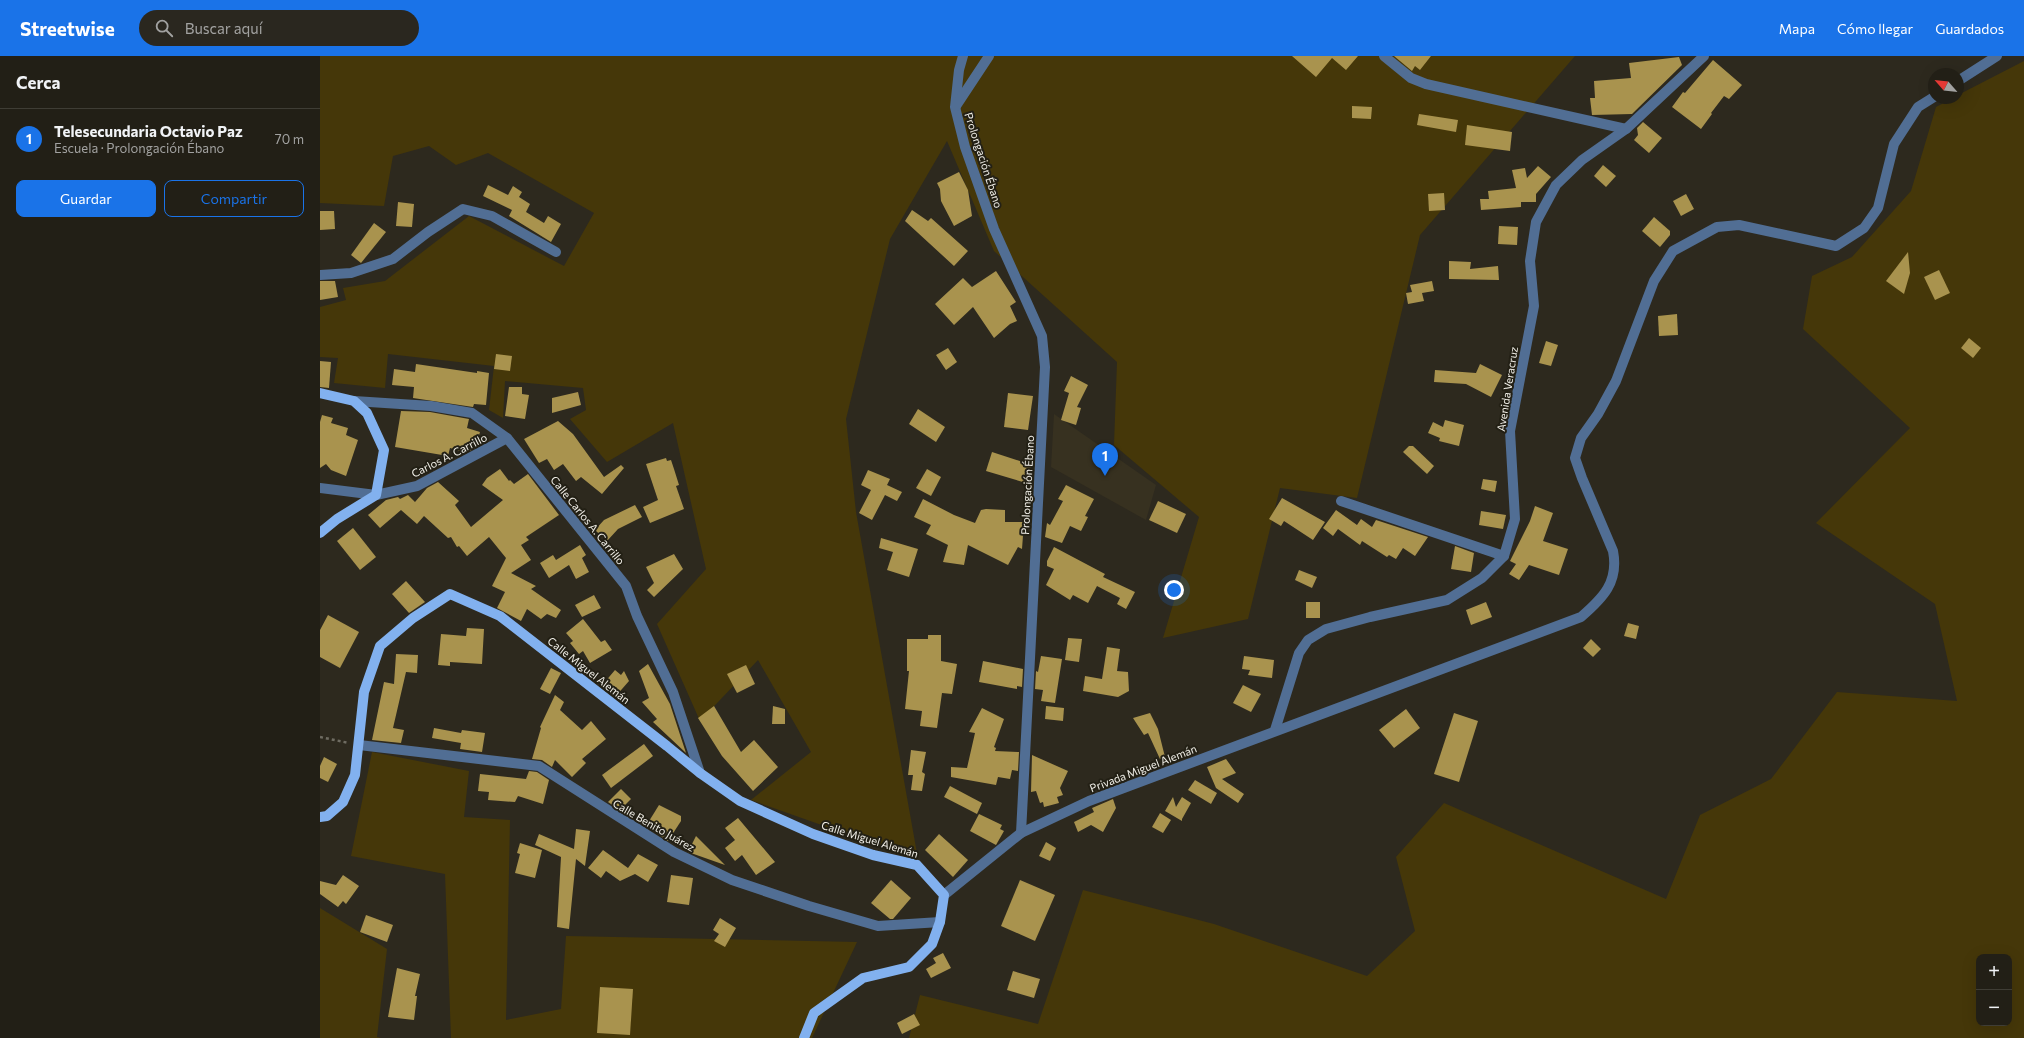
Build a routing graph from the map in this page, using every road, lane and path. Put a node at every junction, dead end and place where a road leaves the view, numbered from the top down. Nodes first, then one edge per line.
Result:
1 (963, 56) edge
2 (989, 56) edge
3 (1384, 56) edge
4 (1704, 56) edge
5 (1997, 56) edge
6 (1964, 77) edge
7 (1928, 100) edge
8 (955, 107) junction
9 (1626, 129) junction
10 (556, 252) dead end
11 (320, 275) edge
12 (320, 393) edge
13 (354, 401) junction
14 (507, 438) junction
15 (320, 488) edge
16 (376, 495) junction
17 (1340, 501) dead end
18 (320, 534) edge
19 (1504, 556) junction
20 (1275, 730) junction
21 (320, 737) edge
22 (359, 745) junction
23 (700, 773) junction
24 (324, 816) edge
25 (320, 824) edge
26 (1021, 833) junction
27 (944, 895) junction
28 (940, 922) junction
29 (804, 1038) edge

1 - 8 street, Prolongación Ébano
2 - 8 street
3 - 9 street
4 - 9 street, Avenida Veracruz
5 - 6 street
7 - 20 street, Privada Miguel Alemán
8 - 26 street, Prolongación Ébano
9 - 19 street, Avenida Veracruz
10 - 11 street
12 - 13 main road
13 - 14 street, Calle Carlos A. Carrillo
13 - 16 main road
14 - 16 street, Carlos A. Carrillo
14 - 23 street, Calle Carlos A. Carrillo
15 - 16 street
16 - 18 main road
17 - 19 street
19 - 20 street, Avenida Veracruz
20 - 26 street, Privada Miguel Alemán
21 - 22 path
22 - 23 main road, Calle Miguel Alemán
22 - 24 main road, Calle Miguel Alemán
22 - 28 street, Calle Benito Juárez
23 - 27 main road, Calle Miguel Alemán
24 - 25 street
26 - 27 street
27 - 28 main road
28 - 29 main road

